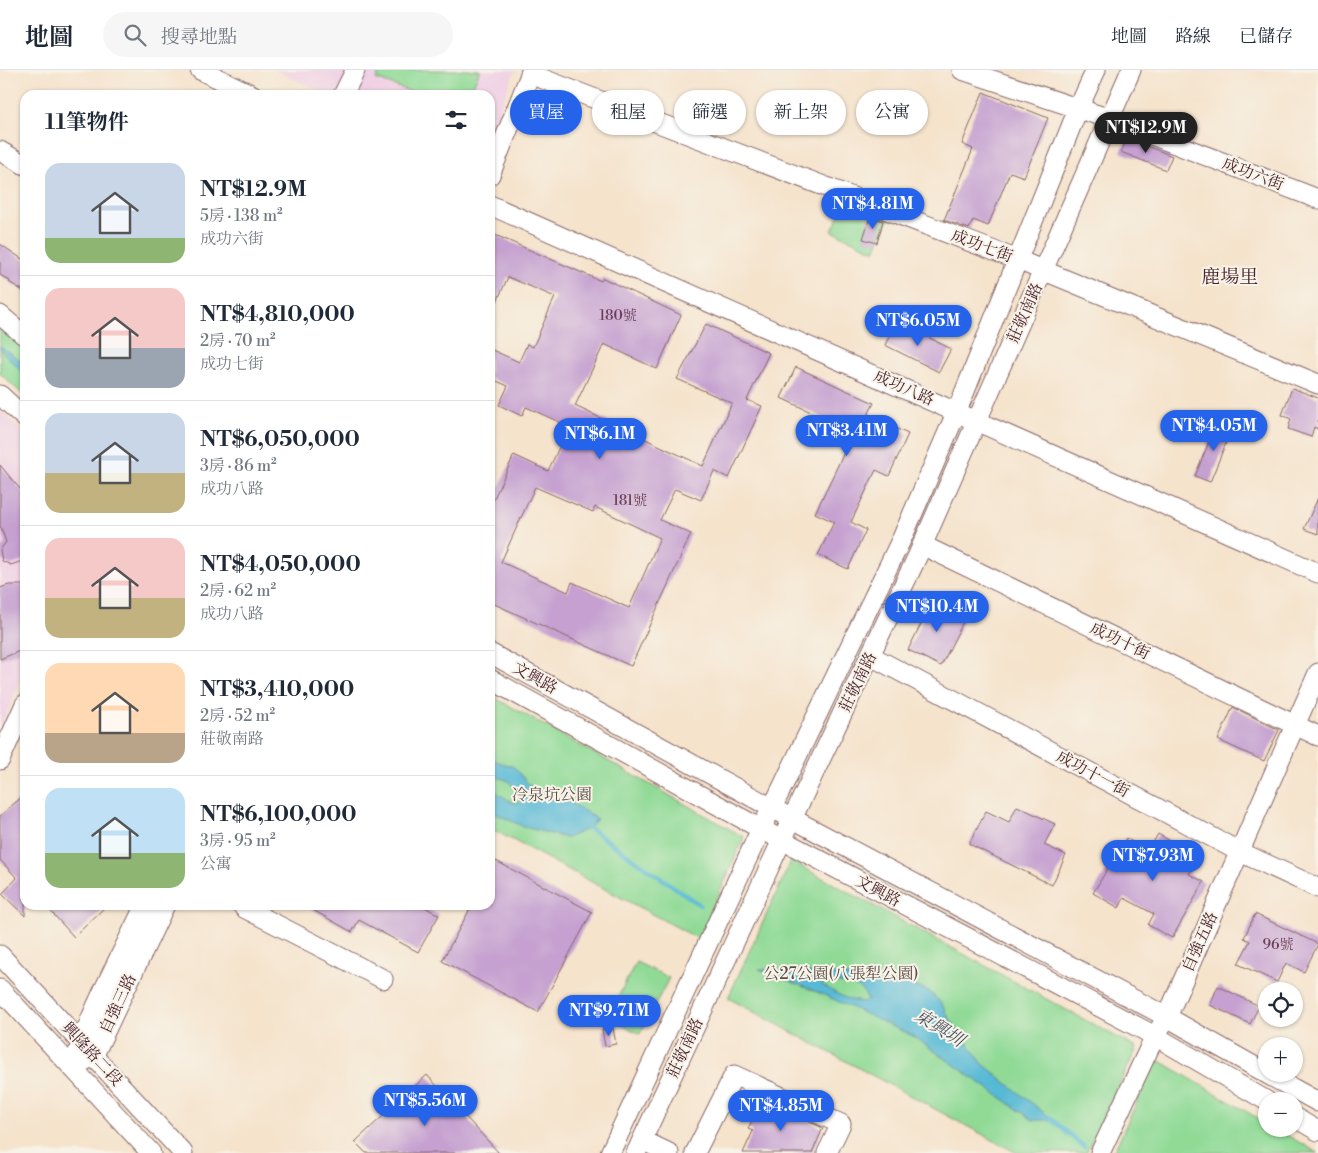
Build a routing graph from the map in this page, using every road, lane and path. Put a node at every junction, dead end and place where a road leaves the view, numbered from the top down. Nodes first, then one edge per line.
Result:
1 (200, 70) edge
2 (962, 70) edge
3 (1096, 70) edge
4 (1131, 70) edge
5 (356, 71) edge
6 (531, 72) edge
7 (243, 90) edge
8 (346, 90) edge
9 (1078, 109) junction
10 (1110, 119) junction
11 (0, 151) edge
12 (20, 162) edge
13 (495, 162) edge
14 (1318, 199) edge
15 (495, 207) edge
16 (1018, 260) junction
17 (1044, 270) junction
18 (0, 315) edge
19 (20, 332) edge
20 (1318, 384) edge
21 (0, 395) edge
22 (957, 411) junction
23 (20, 413) edge
24 (978, 421) junction
25 (922, 545) junction
26 (1318, 573) edge
27 (495, 656) edge
28 (871, 656) junction
29 (1318, 673) edge
30 (495, 682) edge
31 (20, 712) edge
32 (1295, 725) junction
33 (1318, 736) edge
34 (5, 737) edge
35 (0, 760) edge
36 (772, 808) junction
37 (792, 818) junction
38 (761, 829) junction
39 (782, 840) junction
40 (1240, 852) junction
41 (1318, 888) edge
42 (143, 910) edge
43 (162, 910) edge
44 (248, 910) edge
45 (0, 954) edge
46 (383, 979) dead end
47 (0, 989) edge
48 (1167, 1017) junction
49 (1155, 1036) junction
50 (87, 1049) junction
51 (73, 1068) junction
52 (1258, 1068) edge
53 (1283, 1082) edge
54 (1258, 1096) edge
55 (1318, 1102) edge
56 (1303, 1122) edge
57 (1318, 1131) edge
58 (639, 1147) edge
59 (151, 1153) edge
60 (183, 1153) edge
61 (610, 1153) edge
62 (669, 1153) edge
63 (695, 1153) edge
64 (827, 1153) edge
65 (1100, 1153) edge

1 - 7 street
2 - 9 street, 成功六街
3 - 9 street, 莊敬南路
4 - 10 street, 莊敬南路
5 - 8 street
6 - 13 street
6 - 16 street, 成功七街
9 - 10 street, 成功六街
9 - 16 street, 莊敬南路
10 - 14 street, 成功六街
10 - 17 street, 莊敬南路
11 - 12 street
15 - 22 street, 成功八路
16 - 17 street, 成功七街
16 - 22 street, 莊敬南路
17 - 20 street, 成功七街
17 - 24 street, 莊敬南路
18 - 19 street
21 - 23 street
22 - 24 street, 成功八路
22 - 36 street, 莊敬南路
24 - 25 street, 莊敬南路
24 - 26 street, 成功八路
25 - 28 street, 莊敬南路
25 - 32 street, 成功十街
27 - 36 street, 文興路
28 - 37 street, 莊敬南路
28 - 40 street, 成功十一街
29 - 32 street, 自強五路
30 - 38 street, 文興路
31 - 34 street
32 - 33 street, 成功十街
32 - 40 street, 自強五路
34 - 35 street
36 - 37 street, 文興路
36 - 38 street, 莊敬南路
37 - 39 street, 莊敬南路
37 - 48 street, 文興路
38 - 39 street, 文興路
38 - 61 street, 莊敬南路
39 - 49 street, 文興路
39 - 58 street, 莊敬南路
40 - 41 street, 成功十一街
40 - 48 street, 自強五路
42 - 50 street, 自強三路
43 - 50 street, 自強三路
44 - 46 street
45 - 50 street, 興隆路二段
47 - 51 street, 興隆路二段
48 - 49 street, 自強五路
48 - 52 street, 文興路
49 - 54 street, 文興路
49 - 65 street, 自強五路
50 - 51 street, 自強三路
50 - 60 street, 興隆路二段
51 - 59 street, 興隆路二段
53 - 55 street, 文興路
56 - 57 street
58 - 62 street
63 - 64 street

